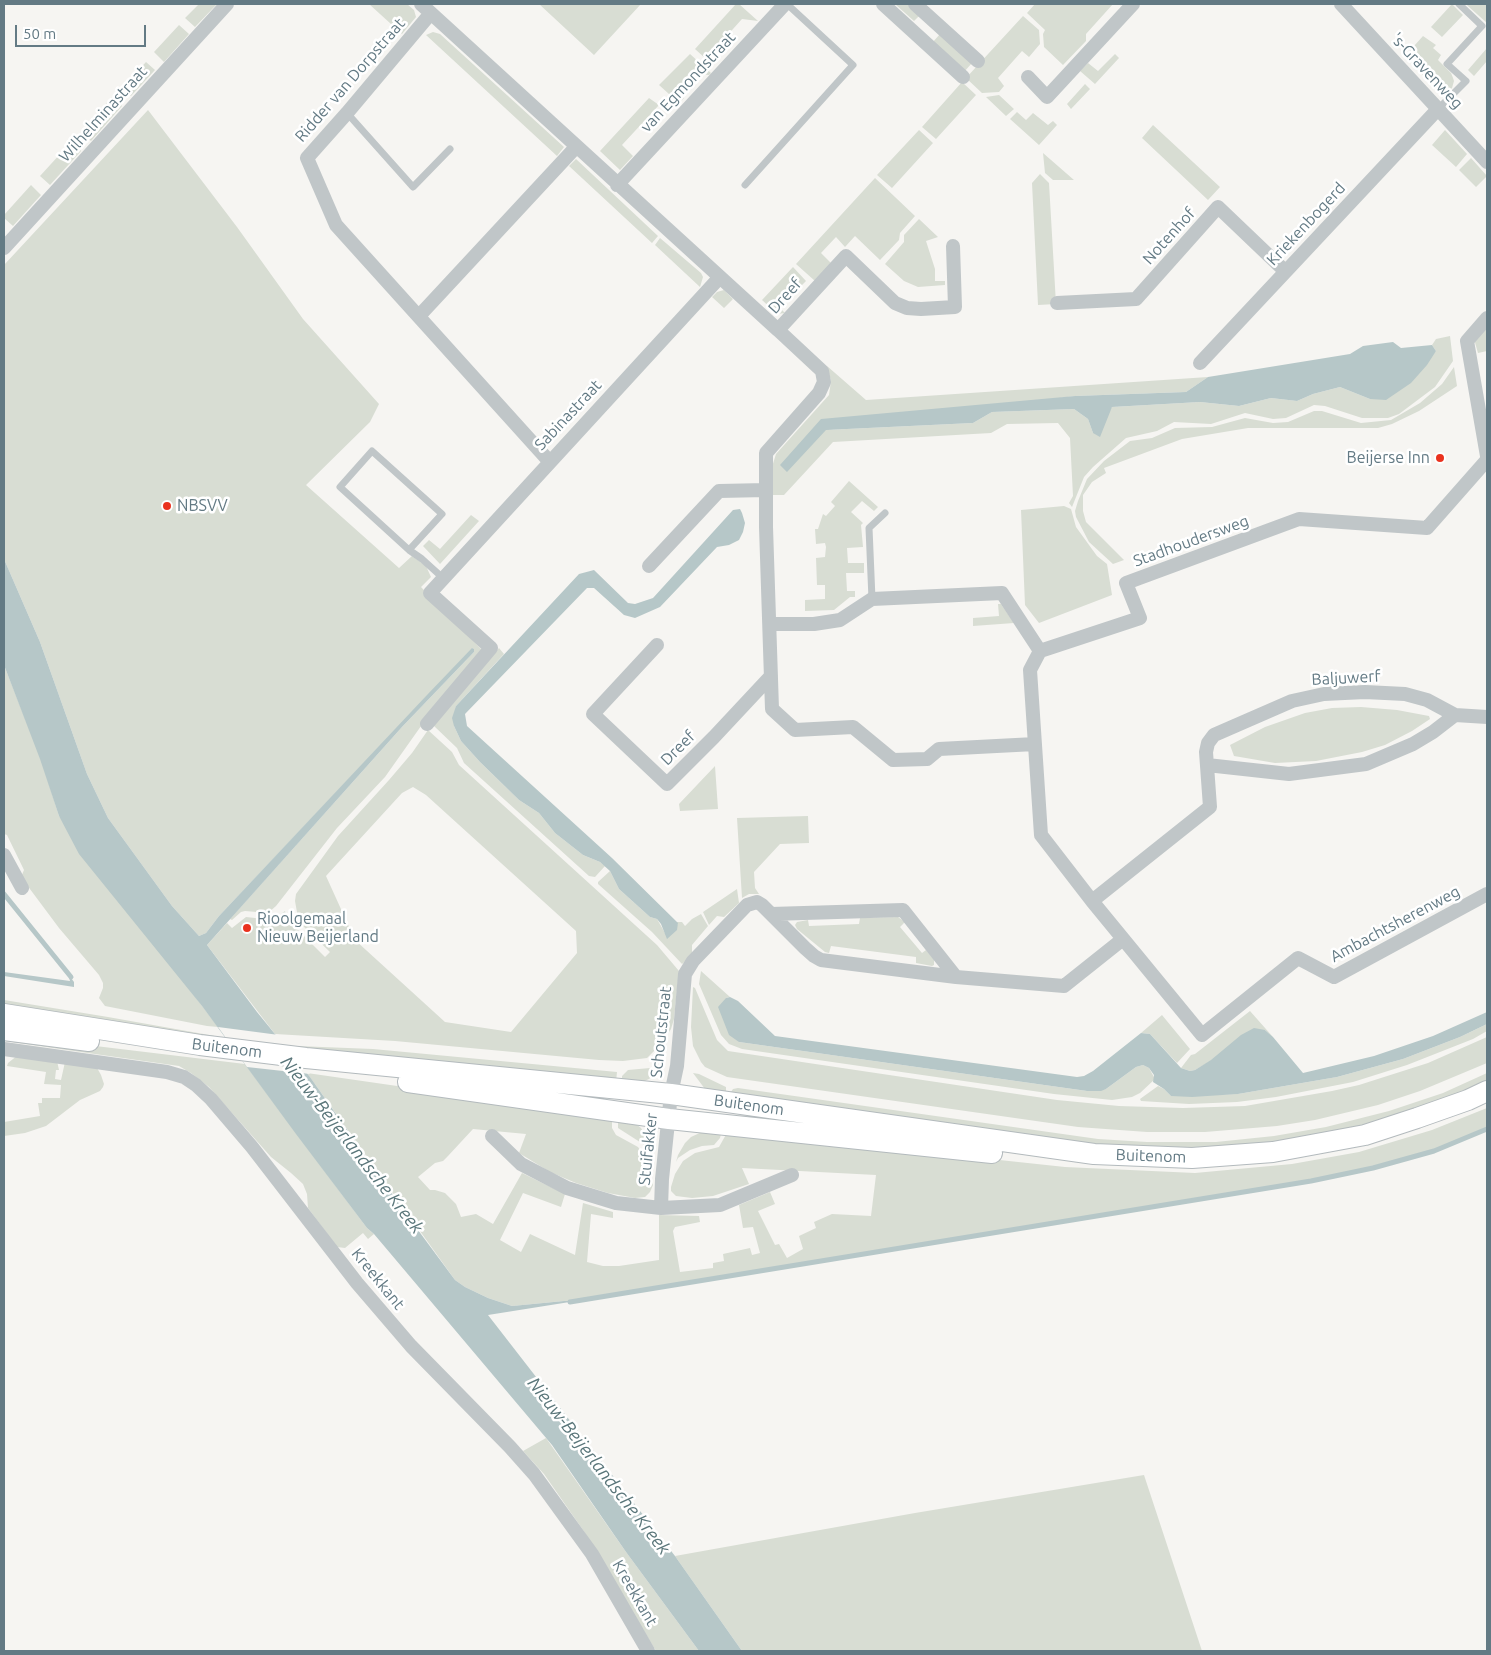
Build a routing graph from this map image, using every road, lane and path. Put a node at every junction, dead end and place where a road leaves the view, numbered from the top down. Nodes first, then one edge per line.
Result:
1 (227, 4) edge
2 (786, 4) edge
3 (883, 4) edge
4 (915, 4) edge
5 (1133, 4) edge
6 (1341, 4) edge
7 (1459, 4) edge
8 (426, 8) edge
9 (978, 61) dead end
10 (963, 77) dead end
11 (1028, 77) dead end
12 (1438, 109) junction
13 (347, 114) junction
14 (576, 147) junction
15 (450, 149) dead end
16 (1487, 162) edge
17 (617, 185) junction
18 (745, 185) dead end
19 (953, 246) dead end
20 (4, 248) edge
21 (1285, 271) junction
22 (720, 277) junction
23 (1057, 303) dead end
24 (418, 316) junction
25 (1487, 318) edge
26 (778, 330) junction
27 (1200, 363) dead end
28 (1487, 456) edge
29 (1487, 460) edge
30 (549, 461) junction
31 (766, 490) junction
32 (886, 513) dead end
33 (409, 550) junction
34 (649, 566) dead end
35 (443, 578) junction
36 (872, 599) junction
37 (770, 624) junction
38 (657, 645) dead end
39 (1040, 651) junction
40 (771, 676) junction
41 (1455, 714) junction
42 (1487, 717) edge
43 (427, 724) dead end
44 (1035, 744) junction
45 (1206, 765) junction
46 (4, 855) edge
47 (22, 888) dead end
48 (1487, 894) edge
49 (1092, 901) junction
50 (771, 914) junction
51 (1123, 939) junction
52 (956, 977) junction
53 (4, 1014) edge
54 (4, 1030) edge
55 (4, 1050) edge
56 (201, 1050) junction
57 (310, 1063) junction
58 (1487, 1091) edge
59 (672, 1094) junction
60 (1487, 1102) edge
61 (669, 1119) junction
62 (492, 1136) dead end
63 (792, 1175) dead end
64 (661, 1208) junction
65 (648, 1651) edge

1 - 20 street, Wilhelminastraat
2 - 17 street, van Egmondstraat
2 - 18 lane
3 - 10 street
4 - 9 street
5 - 11 street
6 - 12 street, 's-Gravenweg
7 - 12 lane
8 - 13 street, Ridder van Dorpstraat
8 - 14 street
12 - 16 street, 's-Gravenweg
12 - 21 street, Kriekenbogerd
13 - 15 lane
13 - 24 street, Ridder van Dorpstraat
14 - 17 street
14 - 24 street
17 - 22 street
19 - 26 street, Dreef
21 - 23 street, Notenhof
21 - 27 street, Kriekenbogerd
22 - 26 street
22 - 30 street, Sabinastraat
24 - 30 street, Ridder van Dorpstraat
25 - 28 street
26 - 31 street, Dreef
29 - 39 street, Stadhoudersweg
30 - 35 street, Sabinastraat
31 - 34 street
31 - 37 street, Dreef
32 - 36 lane
33 - 33 lane
33 - 35 lane
35 - 43 street, Sabinastraat
36 - 37 street
36 - 39 street
37 - 40 street, Dreef
38 - 40 street, Dreef
39 - 44 street
40 - 44 street
41 - 42 street, Baljuwerf
41 - 45 street
41 - 45 street, Baljuwerf
44 - 49 street
45 - 49 street, Baljuwerf
46 - 47 street
48 - 51 street, Ambachtsherenweg
49 - 51 street
50 - 52 street, Schoutstraat
50 - 52 street, Schoutstraat
50 - 59 street, Schoutstraat
51 - 52 street, Schoutstraat
53 - 56 main road, Buitenom
54 - 56 main road, Buitenom
55 - 65 street, Kreekkant
56 - 57 main road, Buitenom
57 - 59 main road, Buitenom
57 - 61 main road, Buitenom
58 - 59 main road, Buitenom
59 - 61 street, Stuifakker
60 - 61 main road, Buitenom
61 - 64 street, Stuifakker
62 - 64 street, Stuifakker
63 - 64 street, Stuifakker

